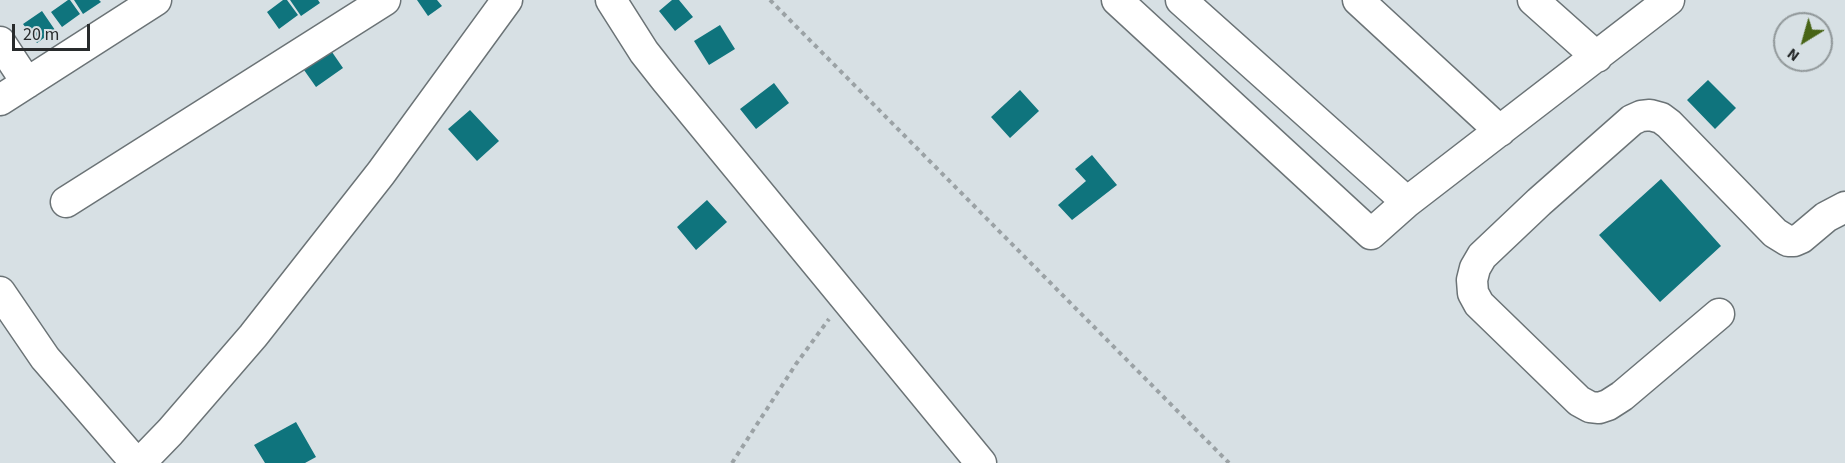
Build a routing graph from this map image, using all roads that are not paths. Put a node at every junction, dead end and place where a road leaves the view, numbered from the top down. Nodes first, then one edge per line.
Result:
1 (156, 0) edge
2 (385, 0) edge
3 (507, 0) edge
4 (611, 0) edge
5 (1117, 0) edge
6 (1180, 0) edge
7 (1358, 0) edge
8 (1533, 0) edge
9 (1669, 0) edge
10 (0, 42) edge
11 (1596, 57) junction
12 (1249, 61) junction
13 (27, 82) junction
14 (1217, 92) junction
15 (0, 100) edge
16 (1500, 131) junction
17 (66, 202) dead end
18 (1407, 202) junction
19 (1845, 207) edge
20 (0, 292) edge
21 (1719, 314) dead end
22 (138, 463) edge
23 (981, 463) edge

1 - 13 street
2 - 17 street
3 - 22 street
4 - 23 street
5 - 14 street
6 - 12 street
7 - 16 street
8 - 11 street
9 - 11 street
10 - 13 street
11 - 16 street
12 - 14 street
12 - 18 street
13 - 15 street
14 - 18 street
16 - 18 street
19 - 21 street
20 - 22 street

